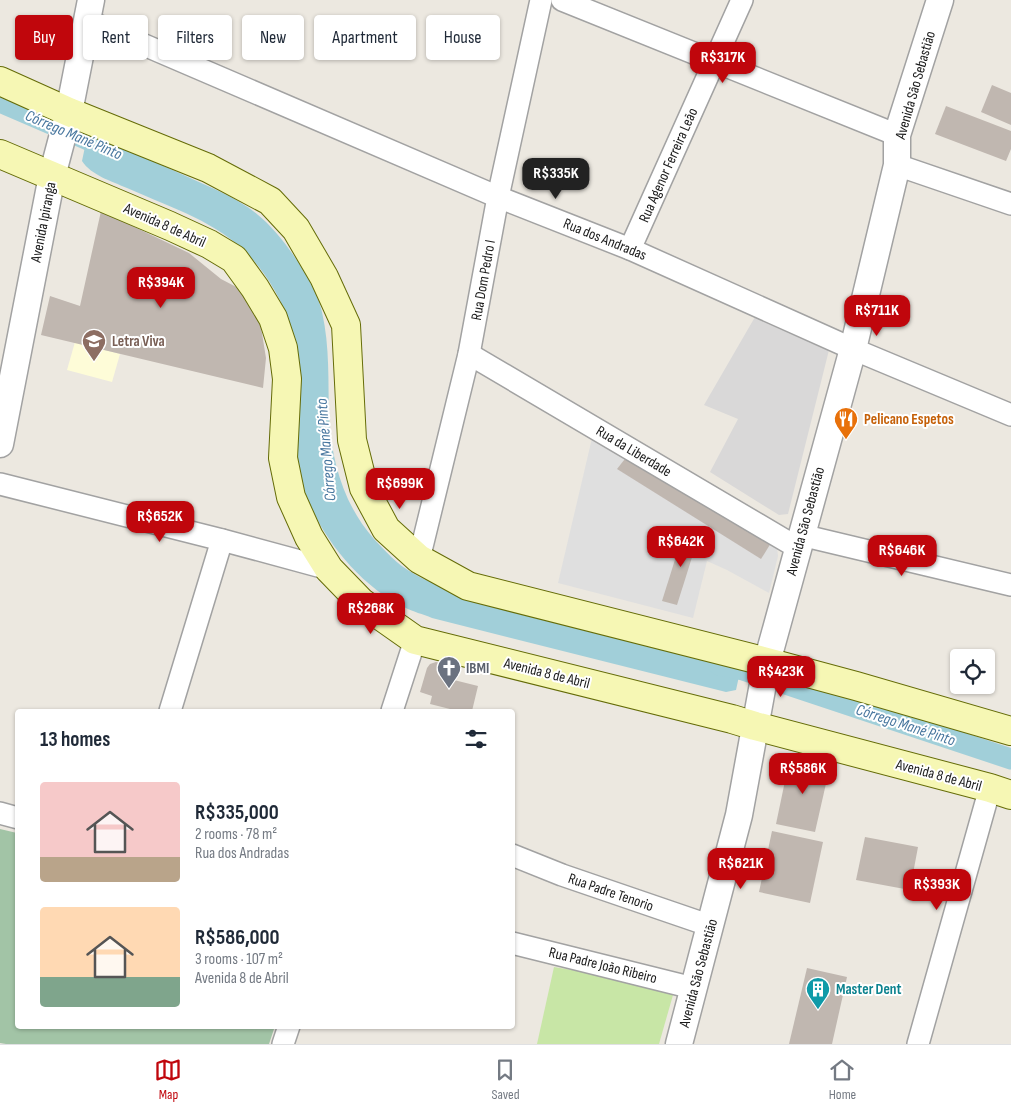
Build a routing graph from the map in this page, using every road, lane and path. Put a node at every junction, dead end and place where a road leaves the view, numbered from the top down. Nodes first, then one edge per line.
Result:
1 (541, 0) edge
2 (562, 0) edge
3 (742, 0) edge
4 (940, 0) edge
5 (89, 10) edge
6 (715, 61) junction
7 (0, 81) edge
8 (68, 114) junction
9 (897, 136) junction
10 (0, 154) edge
11 (897, 165) junction
12 (53, 172) junction
13 (498, 197) junction
14 (1011, 204) edge
15 (630, 249) junction
16 (853, 349) junction
17 (469, 354) junction
18 (1011, 415) edge
19 (0, 444) edge
20 (0, 484) edge
21 (222, 540) junction
22 (800, 541) junction
23 (419, 560) junction
24 (329, 569) junction
25 (1011, 585) edge
26 (415, 640) junction
27 (766, 666) junction
28 (171, 709) edge
29 (393, 709) edge
30 (756, 722) junction
31 (1011, 731) edge
32 (1000, 792) edge
33 (0, 813) edge
34 (15, 817) edge
35 (515, 856) edge
36 (711, 926) junction
37 (515, 944) edge
38 (693, 988) junction
39 (288, 1029) edge
40 (283, 1044) edge
41 (679, 1044) edge
42 (918, 1044) edge

1 - 13 street, Rua Dom Pedro I
2 - 6 street
3 - 6 street, Rua Agenor Ferreira Leão
4 - 9 street, Avenida São Sebastião
5 - 8 street, Avenida Ipiranga
5 - 13 street, Rua dos Andradas
6 - 9 street
6 - 15 street, Rua Agenor Ferreira Leão
7 - 8 main road
8 - 12 street, Avenida Ipiranga
8 - 23 main road
9 - 11 street, Avenida São Sebastião
10 - 12 main road, Avenida 8 de Abril
11 - 14 street
11 - 16 street, Avenida São Sebastião
12 - 19 street, Avenida Ipiranga
12 - 24 main road, Avenida 8 de Abril
13 - 15 street, Rua dos Andradas
13 - 17 street, Rua Dom Pedro I
15 - 16 street, Rua dos Andradas
16 - 18 street, Rua dos Andradas
16 - 22 street, Avenida São Sebastião
17 - 22 street, Rua da Liberdade
17 - 23 street, Rua Dom Pedro I
20 - 21 street
21 - 24 street
21 - 28 street
22 - 25 street, Rua da Liberdade
22 - 27 street, Avenida São Sebastião
23 - 27 main road
24 - 26 main road, Avenida 8 de Abril
26 - 29 street
26 - 30 main road, Avenida 8 de Abril
27 - 30 street, Avenida São Sebastião
27 - 31 main road
30 - 32 main road, Avenida 8 de Abril
30 - 36 street, Avenida São Sebastião
32 - 42 street
33 - 34 street
35 - 36 street, Rua Padre Tenorio
36 - 38 street, Avenida São Sebastião
37 - 38 street, Rua Padre João Ribeiro
38 - 41 street, Avenida São Sebastião
39 - 40 street

